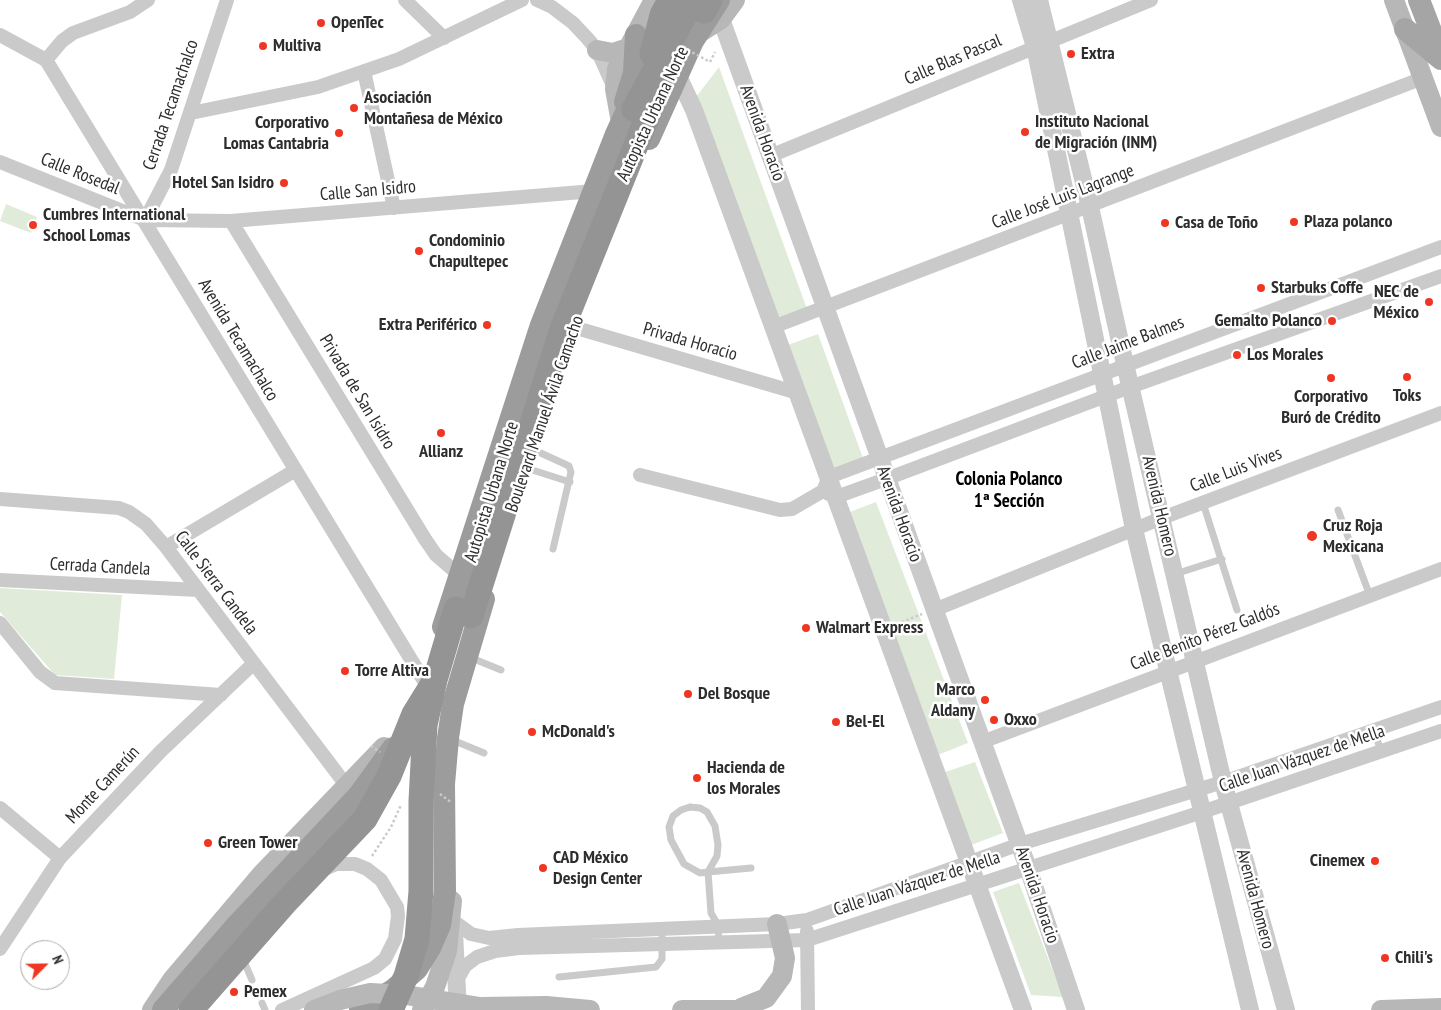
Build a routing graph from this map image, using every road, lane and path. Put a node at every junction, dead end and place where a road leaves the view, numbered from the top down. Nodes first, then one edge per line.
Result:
1 (148, 0) edge
2 (227, 0) edge
3 (405, 0) edge
4 (522, 0) edge
5 (537, 0) edge
6 (654, 0) edge
7 (670, 0) edge
8 (683, 0) edge
9 (693, 0) edge
10 (735, 0) edge
11 (1021, 0) edge
12 (1039, 0) edge
13 (1151, 0) edge
14 (1394, 0) edge
15 (1419, 0) edge
16 (717, 6) edge
17 (1405, 29) junction
18 (0, 35) edge
19 (444, 38) junction
20 (632, 41) junction
21 (1042, 43) junction
22 (597, 50) junction
23 (716, 52) dead end
24 (1441, 58) edge
25 (46, 60) junction
26 (710, 62) dead end
27 (364, 70) junction
28 (677, 74) junction
29 (1423, 78) junction
30 (646, 84) junction
31 (615, 89) junction
32 (191, 114) junction
33 (618, 126) junction
34 (1441, 127) edge
35 (770, 156) junction
36 (0, 162) edge
37 (594, 191) junction
38 (1090, 206) junction
39 (394, 208) junction
40 (1070, 215) junction
41 (145, 220) junction
42 (231, 222) junction
43 (1441, 247) edge
44 (1441, 276) edge
45 (824, 308) junction
46 (773, 327) junction
47 (573, 328) junction
48 (1125, 364) junction
49 (1101, 374) junction
50 (1130, 387) junction
51 (798, 393) junction
52 (1106, 398) junction
53 (1441, 413) edge
54 (879, 458) junction
55 (529, 459) junction
56 (294, 471) junction
57 (640, 475) dead end
58 (886, 479) junction
59 (570, 482) junction
60 (830, 488) junction
61 (0, 499) edge
62 (1203, 503) junction
63 (1338, 510) dead end
64 (1162, 518) junction
65 (1134, 529) junction
66 (166, 547) junction
67 (553, 549) dead end
68 (1222, 559) junction
69 (1441, 569) edge
70 (1175, 574) junction
71 (459, 575) junction
72 (0, 580) edge
73 (198, 590) junction
74 (1370, 596) junction
75 (934, 610) junction
76 (1237, 610) dead end
77 (0, 623) edge
78 (884, 629) junction
79 (467, 656) junction
80 (1195, 661) junction
81 (253, 664) junction
82 (501, 670) dead end
83 (1168, 671) junction
84 (428, 686) junction
85 (221, 695) junction
86 (1441, 707) edge
87 (1374, 729) junction
88 (1441, 732) edge
89 (448, 738) junction
90 (982, 742) junction
91 (1381, 752) junction
92 (484, 753) dead end
93 (1223, 782) junction
94 (346, 786) junction
95 (1196, 790) junction
96 (403, 801) dead end
97 (1229, 803) junction
98 (0, 808) edge
99 (444, 808) junction
100 (1202, 812) junction
101 (330, 826) junction
102 (1020, 844) junction
103 (60, 858) junction
104 (968, 862) junction
105 (364, 868) junction
106 (751, 868) dead end
107 (1028, 868) junction
108 (708, 872) junction
109 (297, 884) junction
110 (976, 885) junction
111 (452, 920) junction
112 (807, 920) junction
113 (718, 925) junction
114 (662, 928) junction
115 (779, 932) junction
116 (807, 940) junction
117 (519, 941) junction
118 (719, 942) junction
119 (663, 943) junction
120 (238, 947) junction
121 (0, 949) edge
122 (559, 978) dead end
123 (252, 980) dead end
124 (457, 980) junction
125 (191, 1007) edge
126 (1441, 1008) edge
127 (746, 1009) edge
128 (152, 1010) edge
129 (163, 1010) edge
130 (282, 1010) edge
131 (314, 1010) edge
132 (360, 1010) edge
133 (391, 1010) edge
134 (410, 1010) edge
135 (422, 1010) edge
136 (458, 1010) edge
137 (590, 1010) edge
138 (682, 1010) edge
139 (808, 1010) edge
140 (1023, 1010) edge
141 (1076, 1010) edge
142 (1250, 1010) edge
143 (1286, 1010) edge
144 (1381, 1010) edge

1 - 25 street
2 - 32 street, Cerrada Tecamachalco
3 - 19 street
4 - 19 street
5 - 22 street
6 - 20 main road
7 - 30 highway, bridge
8 - 33 highway, Boulevard Manuel Ávila Camacho
9 - 30 highway, Autopista Urbana Norte, bridge
10 - 16 main road, Boulevard Manuel Ávila Camacho
11 - 21 street, Avenida Homero
12 - 21 street, Avenida Homero
13 - 21 street, Calle Blas Pascal
14 - 17 main road
15 - 24 main road
16 - 28 highway, Boulevard Manuel Ávila Camacho
16 - 35 street, Avenida Horacio
16 - 134 highway, Autopista Urbana Norte
17 - 24 main road
17 - 29 main road
18 - 25 street, Avenida Tecamachalco
19 - 27 street
20 - 22 main road
20 - 31 main road
20 - 33 highway
21 - 35 street, Calle Blas Pascal
21 - 38 street, Avenida Homero
21 - 40 street, Avenida Homero
22 - 31 street
23 - 26 path
25 - 41 street, Avenida Tecamachalco
27 - 32 street
27 - 39 street
28 - 46 street
28 - 47 highway, Boulevard Manuel Ávila Camacho
29 - 34 main road
29 - 38 street, Calle José Luis Lagrange
30 - 84 highway, Autopista Urbana Norte, bridge
31 - 33 main road
32 - 41 street, Cerrada Tecamachalco
33 - 37 highway, Boulevard Manuel Ávila Camacho
35 - 45 street, Avenida Horacio
36 - 41 street, Calle Rosedal
37 - 39 street, Calle San Isidro
37 - 71 highway, Boulevard Manuel Ávila Camacho
38 - 40 street, Calle José Luis Lagrange
38 - 48 street, Avenida Homero
39 - 42 street, Calle San Isidro
40 - 45 street, Calle José Luis Lagrange
40 - 49 street, Avenida Homero
41 - 42 street, Calle San Isidro
41 - 56 street, Avenida Tecamachalco
42 - 71 street, Privada de San Isidro
43 - 48 street, Calle Jaime Balmes
44 - 50 street
45 - 46 street, Calle José Luis Lagrange
45 - 54 street, Avenida Horacio
46 - 51 street
47 - 51 street, Privada Horacio
47 - 55 highway, Boulevard Manuel Ávila Camacho
48 - 49 street, Calle Jaime Balmes
48 - 50 street, Avenida Homero
49 - 52 street, Avenida Homero
49 - 54 street, Calle Jaime Balmes
50 - 52 street
50 - 64 street, Avenida Homero
51 - 60 street
52 - 58 street
52 - 65 street, Avenida Homero
53 - 62 street, Calle Luis Vives
54 - 58 street, Avenida Horacio
54 - 60 street, Calle Jaime Balmes
55 - 59 lane
55 - 59 lane
55 - 79 highway, Boulevard Manuel Ávila Camacho
56 - 66 street
56 - 84 street, Avenida Tecamachalco
57 - 60 street
58 - 60 street
58 - 75 street, Avenida Horacio
59 - 67 lane
60 - 78 street
61 - 66 street, Calle Sierra Candela
62 - 64 street, Calle Luis Vives
62 - 68 lane
63 - 74 lane
64 - 65 street, Calle Luis Vives
64 - 70 street, Avenida Homero
65 - 75 street, Calle Luis Vives
65 - 83 street, Avenida Homero
66 - 73 street, Calle Sierra Candela
68 - 70 lane
68 - 76 lane
69 - 74 street, Calle Benito Pérez Galdós
70 - 80 street, Avenida Homero
71 - 84 highway, Boulevard Manuel Ávila Camacho
72 - 73 street, Cerrada Candela
73 - 81 street, Calle Sierra Candela
74 - 80 street, Calle Benito Pérez Galdós
75 - 78 path
75 - 90 street, Avenida Horacio
77 - 85 street
78 - 104 street
79 - 82 lane
79 - 89 highway, Boulevard Manuel Ávila Camacho
80 - 83 street, Calle Benito Pérez Galdós
80 - 93 street, Avenida Homero
81 - 85 street, Monte Camerún
81 - 94 street, Calle Sierra Candela
83 - 90 street, Calle Benito Pérez Galdós
83 - 95 street, Avenida Homero
84 - 94 main road, Boulevard Manuel Ávila Camacho
84 - 101 highway, Boulevard Manuel Ávila Camacho
84 - 125 highway, bridge
84 - 133 highway, Autopista Urbana Norte, bridge
85 - 103 street, Monte Camerún
86 - 87 street, Calle Juan Vázquez de Mella
87 - 91 lane
87 - 93 street, Calle Juan Vázquez de Mella
88 - 91 street, Calle Juan Vázquez de Mella
89 - 92 lane
89 - 99 highway, Boulevard Manuel Ávila Camacho
90 - 102 street, Avenida Horacio
91 - 97 street, Calle Juan Vázquez de Mella
93 - 95 street, Calle Juan Vázquez de Mella
93 - 97 street, Avenida Homero
94 - 128 main road, Boulevard Manuel Ávila Camacho
95 - 100 street, Avenida Homero
95 - 102 street, Calle Juan Vázquez de Mella
96 - 105 path
97 - 100 street, Calle Juan Vázquez de Mella
97 - 143 street, Avenida Homero
98 - 103 street
99 - 111 main road, Boulevard Manuel Ávila Camacho
99 - 132 highway, Boulevard Manuel Ávila Camacho
100 - 107 street, Calle Juan Vázquez de Mella
100 - 142 street, Avenida Homero
101 - 109 highway
101 - 129 highway, Boulevard Manuel Ávila Camacho
102 - 104 street, Calle Juan Vázquez de Mella
102 - 107 street, Avenida Horacio
103 - 121 street, Monte Camerún
104 - 110 street
104 - 112 street, Calle Juan Vázquez de Mella
105 - 109 street
105 - 130 street
106 - 108 lane
107 - 110 street, Calle Juan Vázquez de Mella
107 - 141 street, Avenida Horacio
108 - 108 lane
108 - 113 lane
109 - 120 highway
110 - 116 street, Calle Juan Vázquez de Mella
110 - 140 street
111 - 117 street, Calle Juan Vázquez de Mella
111 - 124 street
111 - 135 main road, Boulevard Manuel Ávila Camacho
112 - 115 street, Calle Juan Vázquez de Mella
112 - 116 street
113 - 114 street, Calle Juan Vázquez de Mella
113 - 115 street, Calle Juan Vázquez de Mella
113 - 118 lane
114 - 117 street, Calle Juan Vázquez de Mella
114 - 119 lane
115 - 116 street, Calle Juan Vázquez de Mella
115 - 118 street, Calle Juan Vázquez de Mella
115 - 127 main road
116 - 139 street
117 - 119 street, Calle Juan Vázquez de Mella
117 - 124 street, Calle Juan Vázquez de Mella
118 - 119 street, Calle Juan Vázquez de Mella
119 - 122 lane
120 - 123 lane
120 - 125 highway
124 - 136 street
126 - 144 main road
127 - 138 main road
131 - 137 main road, bridge

